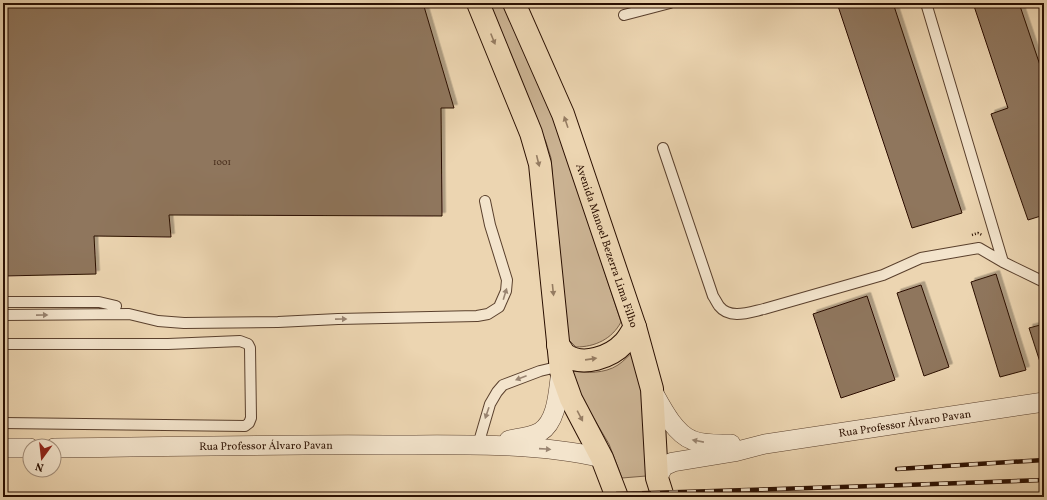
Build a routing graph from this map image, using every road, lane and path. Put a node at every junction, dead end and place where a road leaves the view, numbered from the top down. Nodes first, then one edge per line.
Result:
1 (478, 3) edge
2 (514, 3) edge
3 (670, 3) edge
4 (926, 3) edge
5 (624, 15) dead end
6 (664, 148) dead end
7 (485, 201) dead end
8 (1003, 262) junction
9 (1044, 282) edge
10 (3, 302) edge
11 (116, 306) dead end
12 (3, 315) edge
13 (635, 328) junction
14 (3, 344) edge
15 (560, 361) junction
16 (652, 389) junction
17 (1044, 402) edge
18 (3, 423) edge
19 (765, 444) junction
20 (478, 445) junction
21 (3, 448) edge
22 (22, 448) edge
23 (62, 448) edge
24 (602, 458) junction
25 (660, 487) edge
26 (617, 497) edge

1 -> 15 main road
13 -> 2 main road, Avenida Manoel Bezerra Lima Filho
3 - 5 lane
4 - 8 lane
6 - 8 lane
12 -> 7 lane
8 - 9 lane
10 - 11 lane
15 -> 13 main road
13 - 16 main road, Avenida Manoel Bezerra Lima Filho
14 - 18 lane
15 -> 20 lane
15 - 20 street, Rua Professor Álvaro Pavan
15 -> 24 main road
19 -> 16 street, Rua Professor Álvaro Pavan
16 - 25 main road, Avenida Manoel Bezerra Lima Filho
17 - 19 street, Rua Professor Álvaro Pavan
19 - 25 street, Rua Professor Álvaro Pavan
20 - 23 street, Rua Professor Álvaro Pavan
20 -> 24 street, Rua Professor Álvaro Pavan
21 - 22 street
24 - 26 main road

